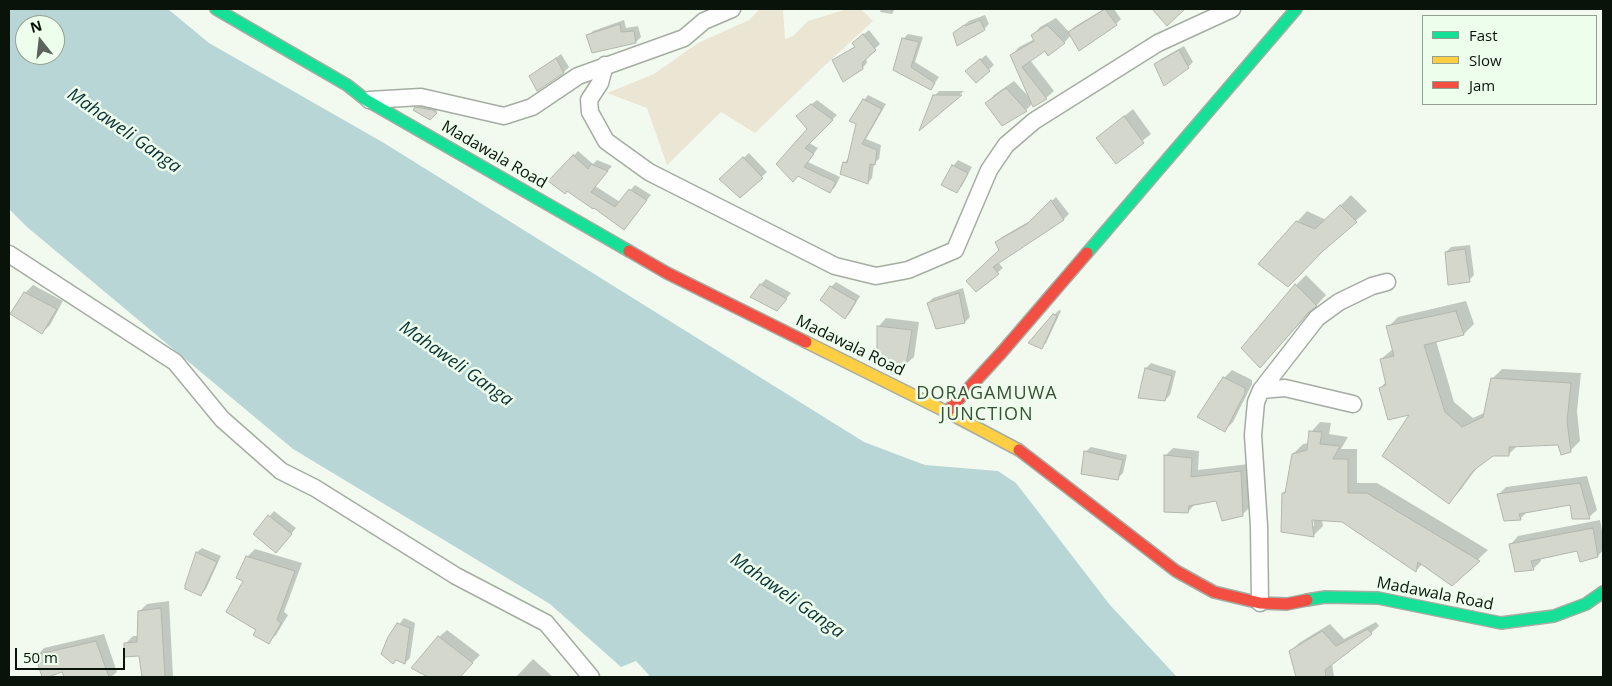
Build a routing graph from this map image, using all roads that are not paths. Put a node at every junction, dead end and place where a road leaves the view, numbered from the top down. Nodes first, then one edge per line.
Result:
1 (216, 9) edge
2 (732, 9) edge
3 (1232, 9) edge
4 (1296, 9) edge
5 (605, 65) junction
6 (366, 100) junction
7 (9, 254) edge
8 (1387, 282) dead end
9 (1261, 390) junction
10 (1353, 404) dead end
11 (947, 412) junction
12 (1603, 592) edge
13 (1260, 603) junction
14 (591, 677) edge

1 - 6 main road, Madawala Road
2 - 5 street
3 - 5 street
4 - 11 main road
5 - 6 street
6 - 11 main road, Madawala Road
7 - 14 street
8 - 9 street
9 - 10 street
9 - 13 street
11 - 13 main road, Madawala Road
12 - 13 main road, Madawala Road

